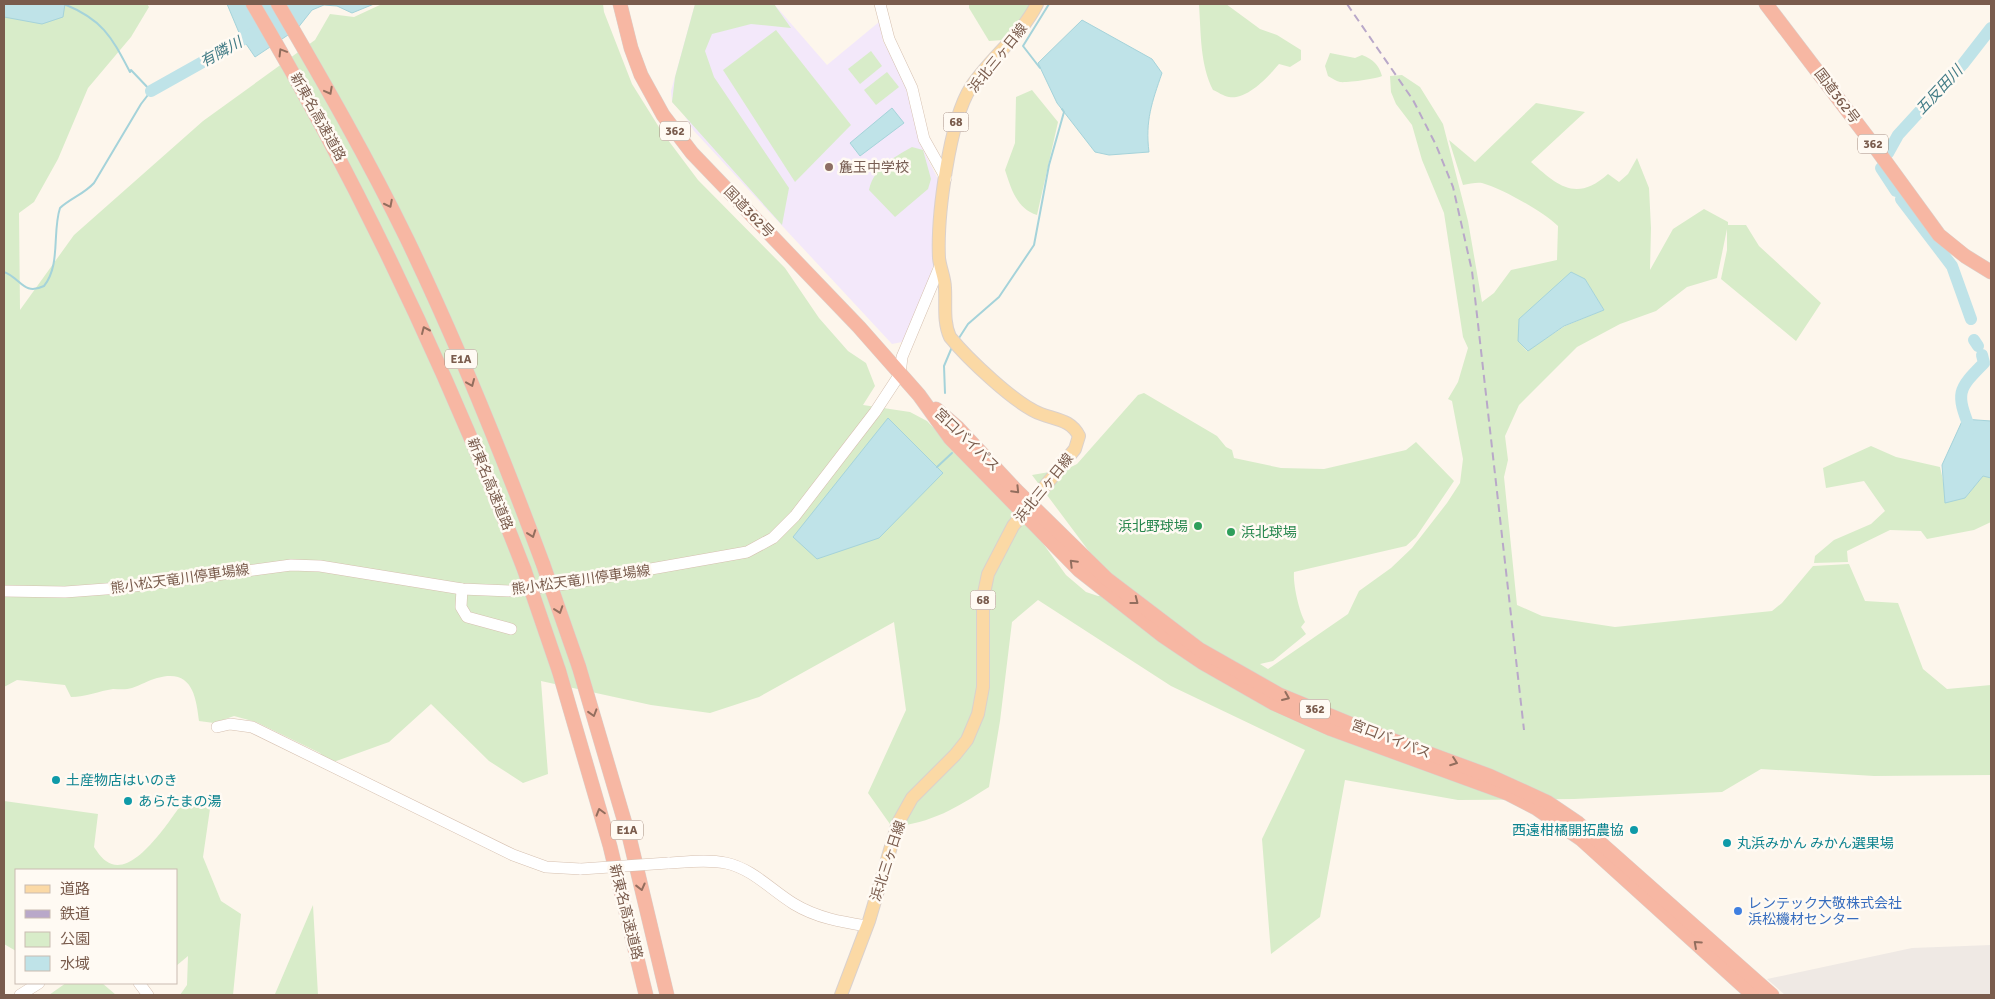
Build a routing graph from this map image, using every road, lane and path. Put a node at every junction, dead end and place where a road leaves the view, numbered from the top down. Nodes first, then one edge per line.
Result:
1 (253, 4) edge
2 (278, 4) edge
3 (620, 4) edge
4 (880, 4) edge
5 (1037, 4) edge
6 (1766, 4) edge
7 (946, 178) junction
8 (940, 266) junction
9 (1991, 272) edge
10 (900, 374) junction
11 (919, 395) joint
12 (1027, 508) junction
13 (462, 589) junction
14 (4, 591) edge
15 (510, 629) dead end
16 (217, 727) dead end
17 (867, 926) junction
18 (36, 984) edge
19 (140, 984) edge
20 (20, 995) edge
21 (148, 995) edge
22 (646, 995) edge
23 (666, 995) edge
24 (842, 995) edge
25 (1753, 995) edge
26 (1772, 995) edge

22 -> 1 highway, 新東名高速道路 / E1A, bridge
2 -> 23 highway, 新東名高速道路 / E1A, bridge
3 - 10 highway, 国道362号 / 362
4 - 7 main road
5 - 7 main road, 浜北三ヶ日線 / 68
6 - 9 highway, 国道362号 / 362
7 - 8 main road, 浜北三ヶ日線 / 68
8 - 10 main road, 熊小松天竜川停車場線
8 - 12 main road, 浜北三ヶ日線 / 68
10 - 11 highway, 国道362号 / 362
10 - 13 main road, 熊小松天竜川停車場線
11 - 12 highway, 宮口バイパス / 362
12 - 17 main road, 浜北三ヶ日線 / 68
25 -> 12 highway, 宮口バイパス / 362
12 -> 26 highway, 宮口バイパス / 362
13 - 14 main road, 熊小松天竜川停車場線
13 - 15 main road
16 - 17 main road, bridge
17 - 24 main road, 浜北三ヶ日線 / 68
18 - 20 main road
19 - 21 main road

